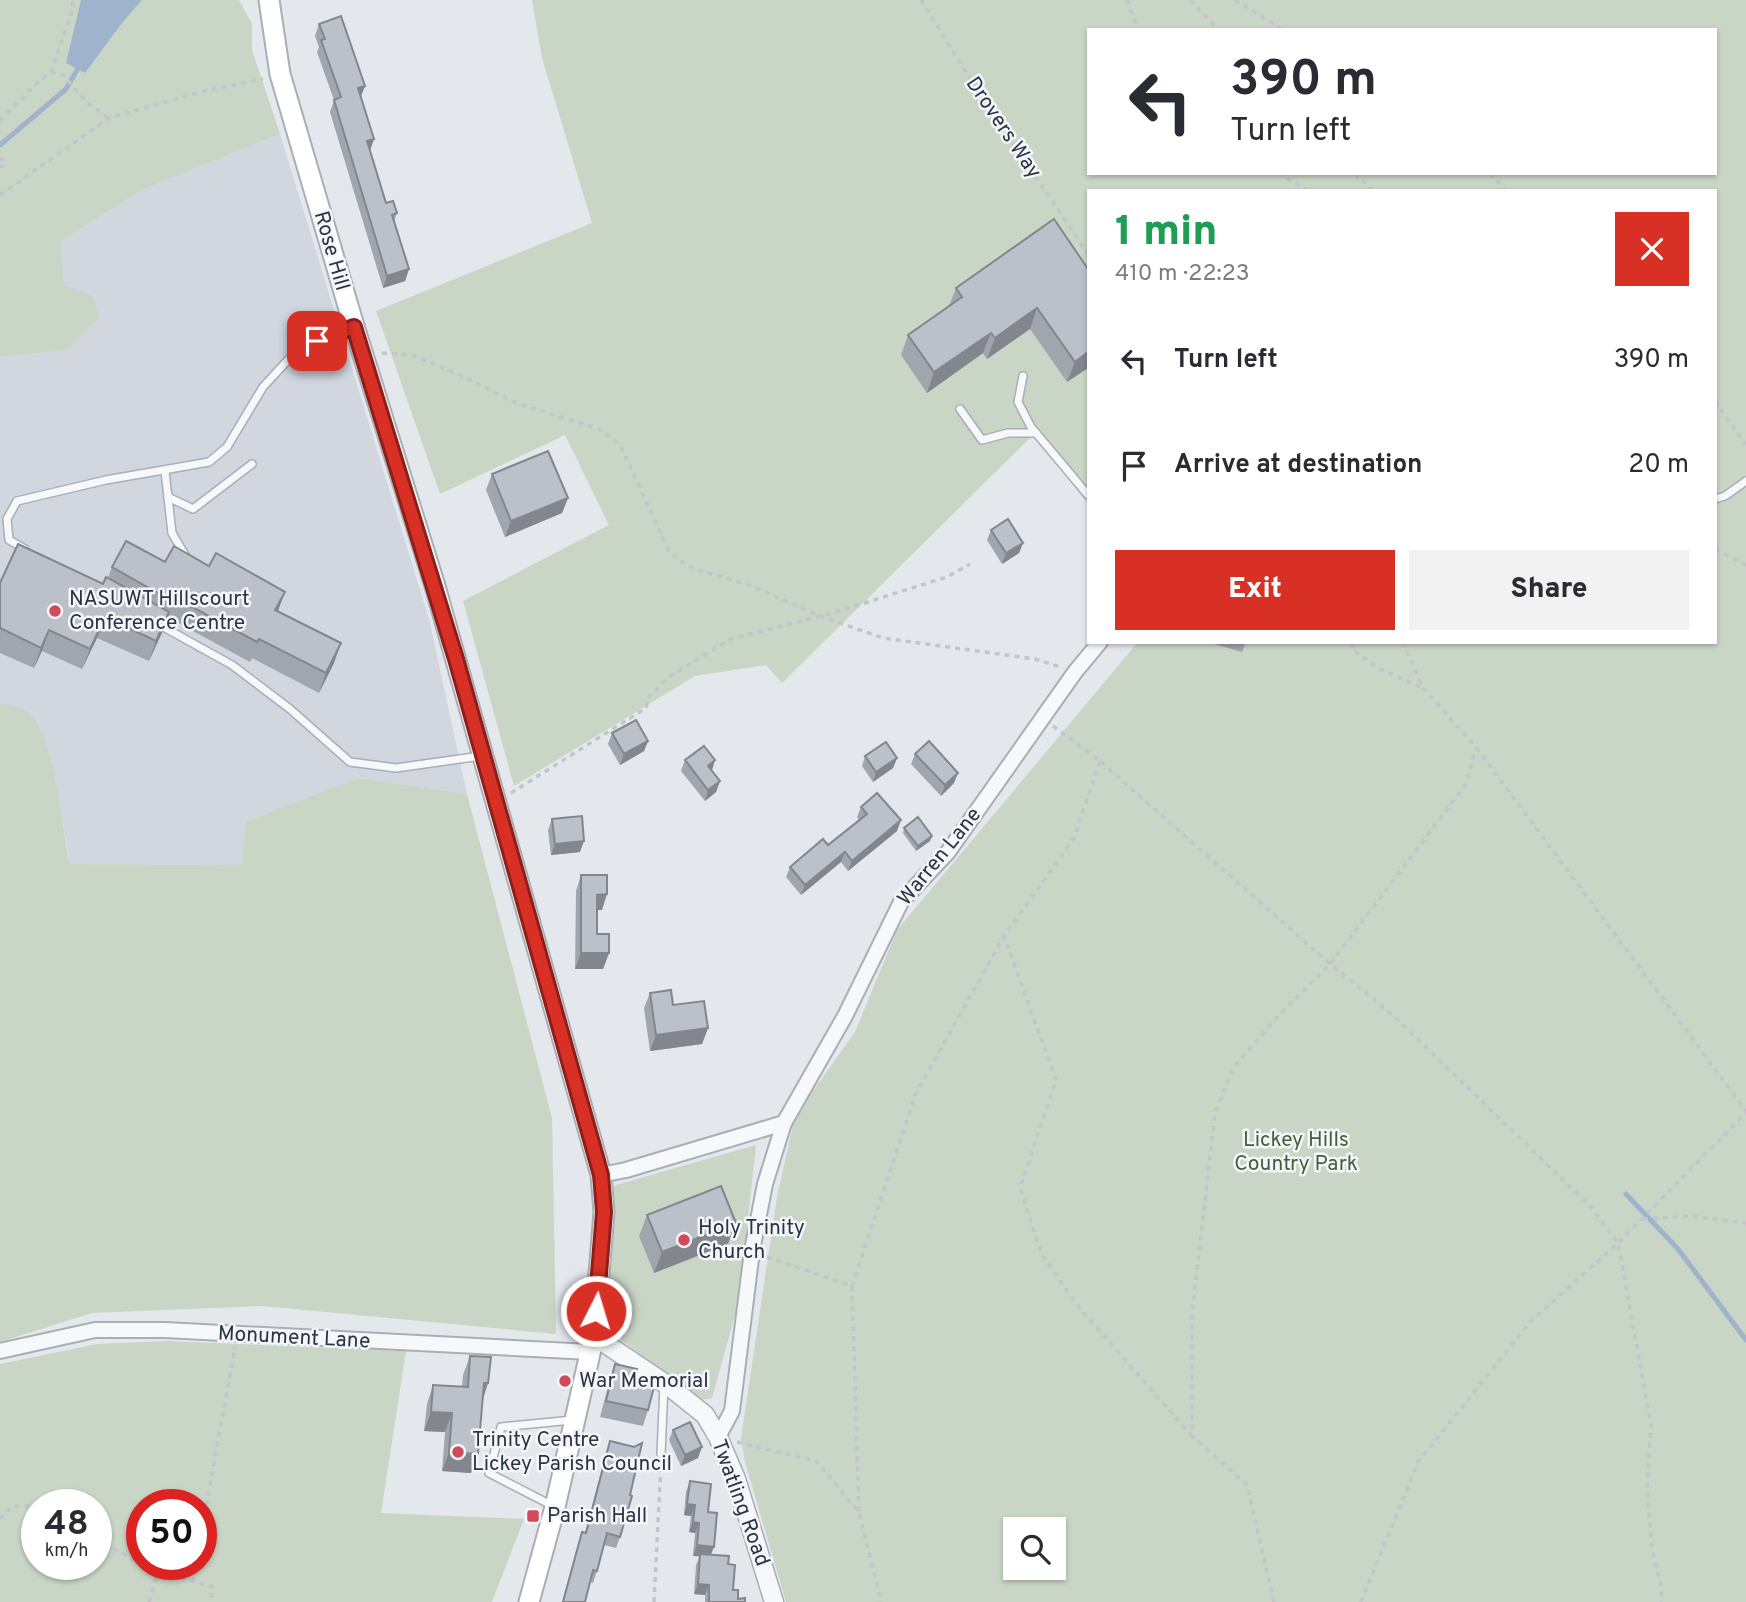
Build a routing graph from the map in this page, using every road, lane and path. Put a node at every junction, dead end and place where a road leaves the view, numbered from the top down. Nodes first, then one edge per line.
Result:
1 (73, 0) edge
2 (269, 0) edge
3 (921, 0) edge
4 (1127, 0) edge
5 (1190, 0) edge
6 (1235, 0) edge
7 (1138, 28) edge
8 (1217, 28) edge
9 (1280, 28) edge
10 (51, 71) junction
11 (280, 74) junction
12 (109, 118) junction
13 (0, 121) edge
14 (0, 158) edge
15 (0, 168) edge
16 (1281, 175) edge
17 (1357, 175) edge
18 (1492, 175) edge
19 (1305, 189) edge
20 (1371, 189) edge
21 (1504, 189) edge
22 (0, 195) edge
23 (1087, 253) edge
24 (354, 327) junction
25 (363, 351) junction
26 (1023, 376) dead end
27 (1717, 404) edge
28 (960, 409) dead end
29 (1036, 433) junction
30 (1746, 445) edge
31 (252, 464) dead end
32 (165, 471) junction
33 (1746, 481) edge
34 (1087, 494) edge
35 (168, 497) junction
36 (1717, 498) edge
37 (1717, 550) edge
38 (33, 554) edge
39 (186, 557) edge
40 (970, 564) dead end
41 (1746, 565) edge
42 (820, 616) junction
43 (151, 621) edge
44 (1098, 644) edge
45 (1352, 644) edge
46 (1404, 644) edge
47 (1076, 672) junction
48 (1423, 688) junction
49 (1043, 718) junction
50 (1476, 747) junction
51 (484, 755) junction
52 (1100, 761) junction
53 (496, 798) junction
54 (1004, 936) junction
55 (1330, 964) junction
56 (1746, 1112) edge
57 (784, 1123) junction
58 (601, 1175) junction
59 (1641, 1219) junction
60 (1746, 1223) edge
61 (1618, 1243) junction
62 (752, 1251) junction
63 (852, 1286) junction
64 (238, 1335) junction
65 (592, 1344) junction
66 (0, 1351) edge
67 (664, 1383) junction
68 (574, 1420) junction
69 (1192, 1436) junction
70 (718, 1437) junction
71 (662, 1454) joint
72 (210, 1489) edge
73 (21, 1506) edge
74 (555, 1507) junction
75 (859, 1511) junction
76 (0, 1519) edge
77 (156, 1580) edge
78 (186, 1580) edge
79 (193, 1582) joint
80 (149, 1602) edge
81 (210, 1602) edge
82 (529, 1602) edge
83 (654, 1602) edge
84 (774, 1602) edge
85 (881, 1602) edge
86 (1274, 1602) edge
87 (1361, 1602) edge
88 (1661, 1602) edge

1 - 10 path
2 - 11 main road, Rose Hill
3 - 23 path, Drovers Way
4 - 7 path
5 - 8 path
6 - 9 path
10 - 12 path
10 - 13 path
11 - 12 path
11 - 24 main road, Rose Hill
12 - 22 path
14 - 15 path
16 - 19 path
17 - 20 path
18 - 21 path
24 - 25 main road, Rose Hill
24 - 32 lane
25 - 42 path
25 - 51 main road, Rose Hill
26 - 29 lane
27 - 30 path
28 - 29 lane
29 - 34 lane
31 - 35 lane
32 - 35 lane
32 - 38 lane
33 - 36 lane
35 - 39 lane
37 - 41 path
40 - 42 path
42 - 47 path
42 - 53 path
43 - 51 lane
44 - 47 street, Warren Lane
45 - 48 path
46 - 48 path
47 - 49 street, Warren Lane
48 - 50 path
49 - 52 path
49 - 57 street, Warren Lane
50 - 55 path
50 - 56 path
51 - 53 main road, Rose Hill
52 - 54 path
52 - 55 path
53 - 58 main road, Rose Hill
54 - 63 path
54 - 69 path
55 - 61 path
55 - 69 path
56 - 59 path
57 - 58 street
57 - 62 street, Warren Lane
58 - 65 main road, Rose Hill
59 - 60 path
59 - 61 path
61 - 87 path
61 - 88 path
62 - 63 path
62 - 70 street, Warren Lane
63 - 75 path
64 - 65 street, Monument Lane
64 - 66 street, Monument Lane
64 - 72 path
65 - 67 street, Twatling Road
65 - 68 main road, Rose Hill
67 - 70 street, Twatling Road
67 - 71 lane
68 - 74 main road, Rose Hill
68 - 74 lane
69 - 86 path
70 - 75 path
70 - 84 street, Twatling Road
71 - 83 path
73 - 76 path
74 - 82 main road, Rose Hill
75 - 85 path
77 - 80 path
78 - 79 path
79 - 81 path

